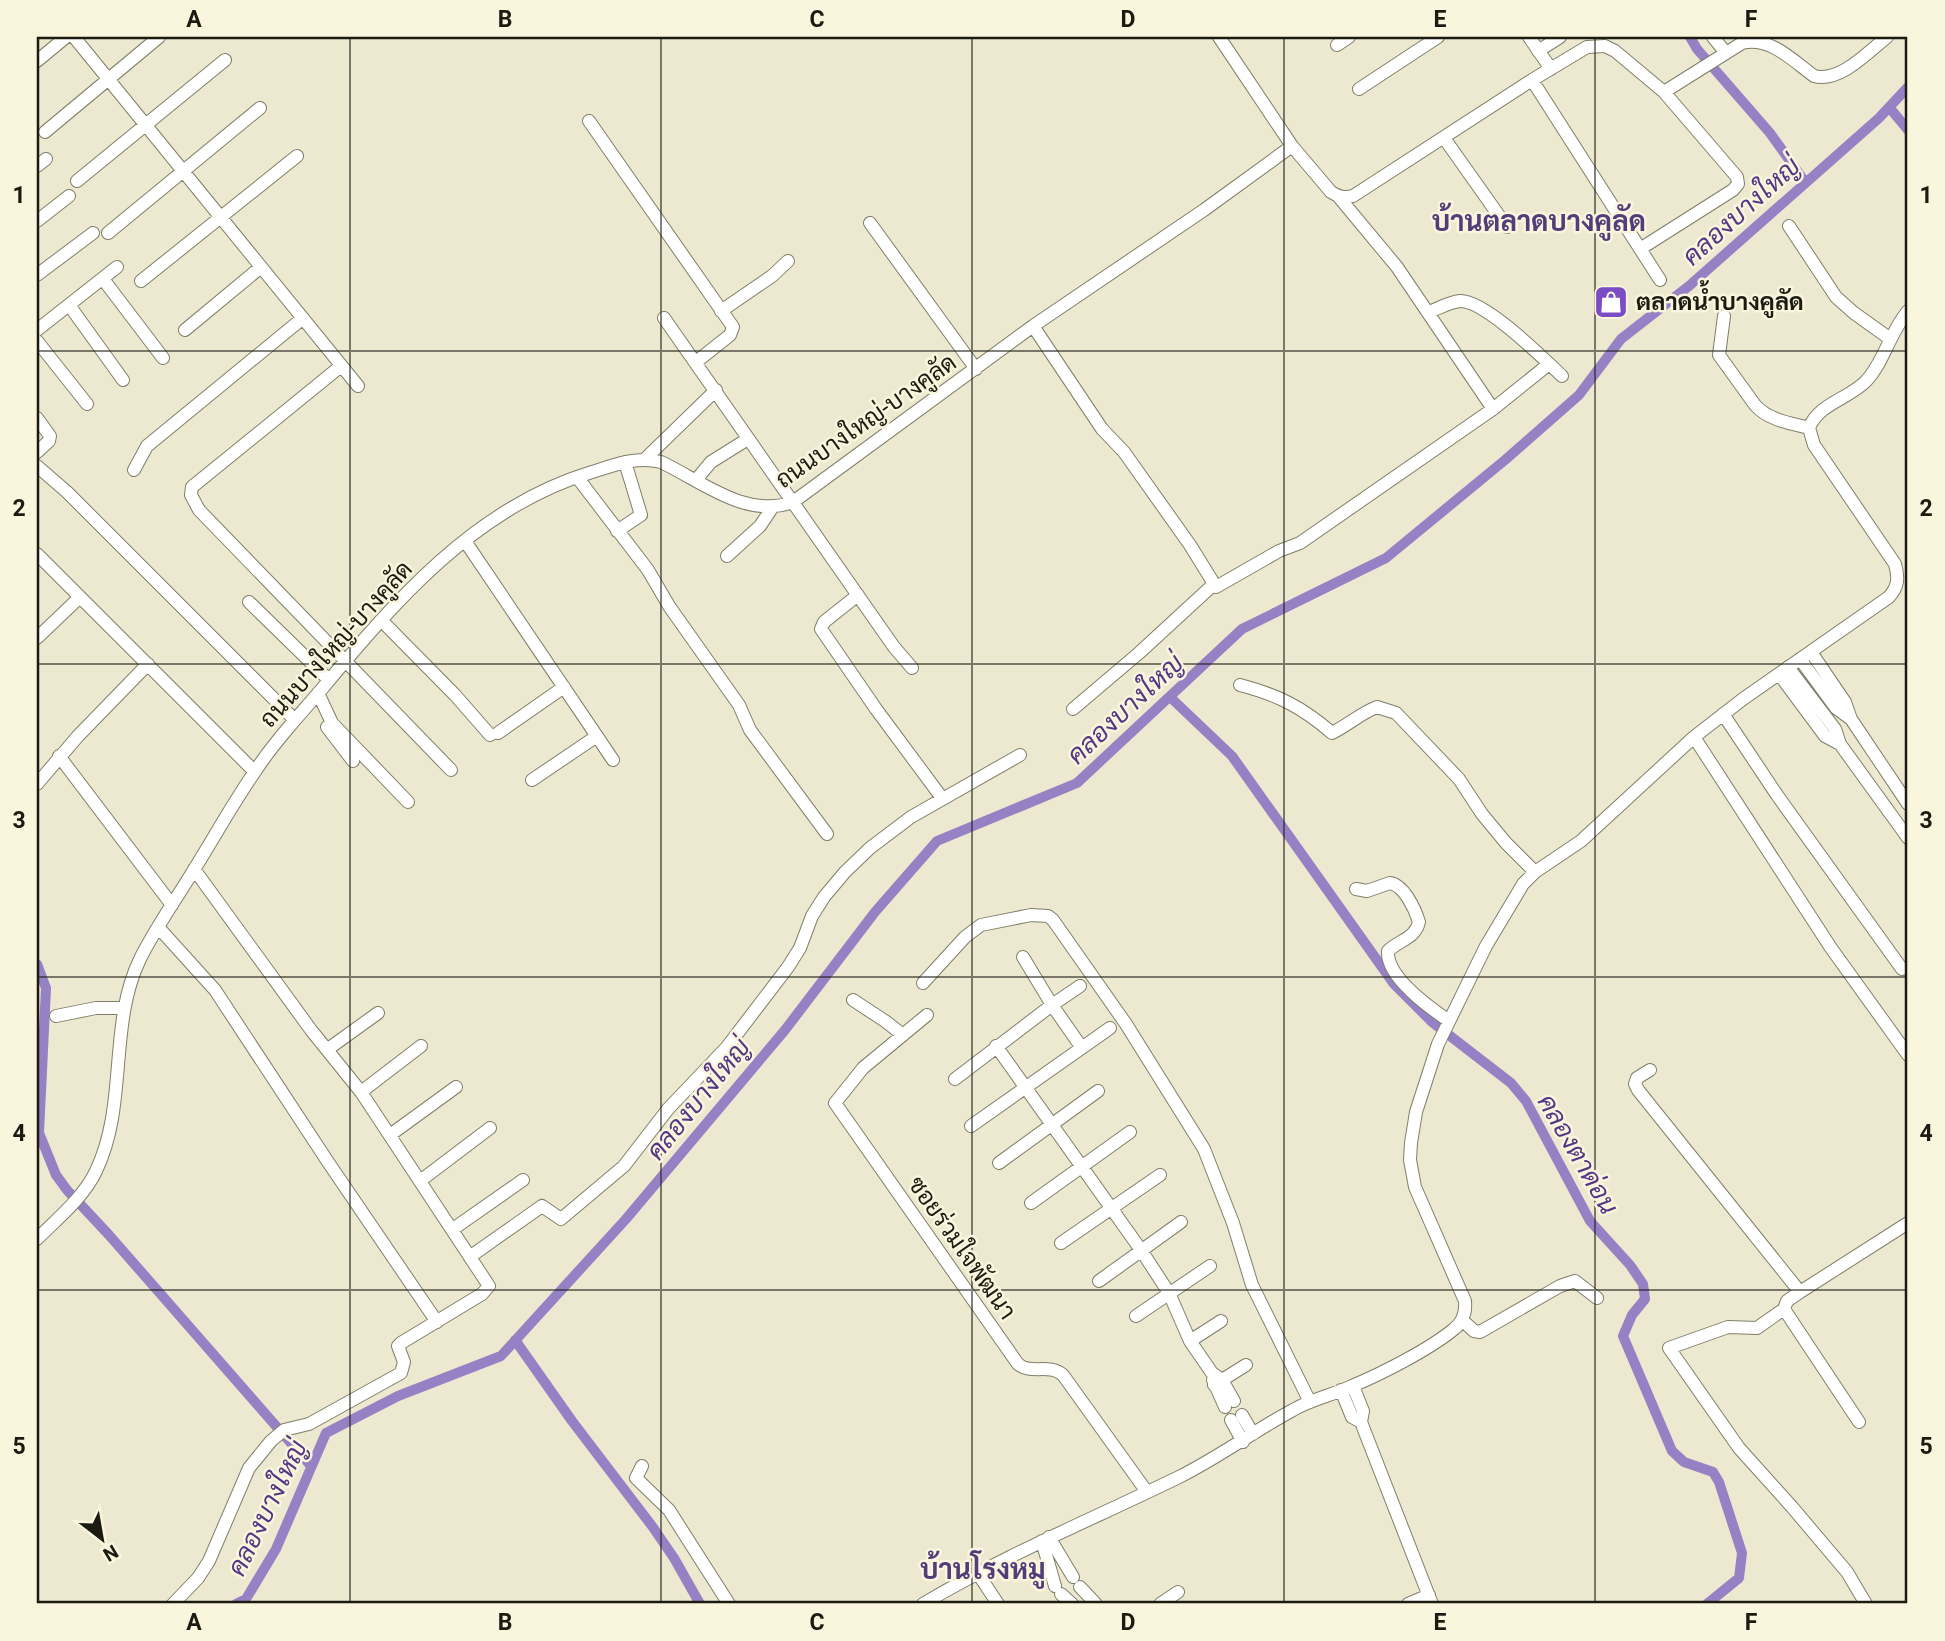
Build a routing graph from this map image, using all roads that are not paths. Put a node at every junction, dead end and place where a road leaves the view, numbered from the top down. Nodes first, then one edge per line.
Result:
1 (65, 37) edge
2 (74, 37) edge
3 (159, 37) edge
4 (1219, 37) edge
5 (1349, 37) edge
6 (1438, 37) edge
7 (1529, 37) edge
8 (1560, 37) edge
9 (1713, 37) edge
10 (1887, 37) edge
11 (1336, 45) dead end
12 (1538, 51) junction
13 (1724, 55) junction
14 (37, 61) edge
15 (225, 61) dead end
16 (1551, 69) junction
17 (109, 79) junction
18 (1532, 80) junction
19 (1359, 89) dead end
20 (1664, 92) junction
21 (260, 108) dead end
22 (589, 121) dead end
23 (146, 124) junction
24 (45, 132) dead end
25 (1444, 138) junction
26 (1292, 146) junction
27 (297, 156) dead end
28 (183, 170) junction
29 (77, 181) dead end
30 (69, 196) dead end
31 (1338, 196) junction
32 (220, 216) junction
33 (37, 221) edge
34 (870, 223) dead end
35 (1789, 226) dead end
36 (1507, 227) dead end
37 (93, 233) dead end
38 (108, 233) dead end
39 (1640, 249) junction
40 (788, 261) dead end
41 (117, 267) dead end
42 (261, 267) junction
43 (37, 275) edge
44 (103, 279) junction
45 (1660, 280) dead end
46 (141, 281) dead end
47 (69, 305) junction
48 (721, 311) junction
49 (1908, 311) edge
50 (1429, 312) junction
51 (1724, 316) dead end
52 (303, 318) junction
53 (664, 318) dead end
54 (1033, 326) junction
55 (37, 330) edge
56 (184, 330) dead end
57 (1889, 338) junction
58 (37, 341) edge
59 (163, 358) dead end
60 (696, 362) junction
61 (1549, 364) junction
62 (341, 366) junction
63 (976, 369) junction
64 (1562, 376) dead end
65 (123, 380) dead end
66 (358, 386) dead end
67 (716, 390) junction
68 (87, 404) dead end
69 (1493, 409) junction
70 (37, 418) edge
71 (1809, 428) junction
72 (743, 442) dead end
73 (37, 452) edge
74 (646, 458) junction
75 (625, 462) junction
76 (37, 466) edge
77 (134, 470) dead end
78 (577, 477) junction
79 (696, 480) junction
80 (793, 502) junction
81 (772, 508) junction
82 (617, 531) junction
83 (465, 541) junction
84 (37, 555) edge
85 (727, 555) dead end
86 (1214, 584) junction
87 (858, 595) junction
88 (80, 597) junction
89 (249, 602) dead end
90 (381, 620) junction
91 (37, 638) edge
92 (1805, 656) junction
93 (345, 661) junction
94 (148, 664) junction
95 (912, 668) dead end
96 (1784, 671) junction
97 (329, 680) junction
98 (1240, 685) dead end
99 (564, 687) junction
100 (318, 693) junction
101 (323, 707) junction
102 (1073, 709) dead end
103 (1723, 714) junction
104 (295, 720) junction
105 (597, 736) junction
106 (1693, 737) junction
107 (1020, 755) dead end
108 (59, 756) junction
109 (613, 760) dead end
110 (353, 761) dead end
111 (451, 770) dead end
112 (254, 771) junction
113 (532, 780) dead end
114 (37, 783) edge
115 (942, 798) junction
116 (408, 802) dead end
117 (1908, 804) edge
118 (827, 834) dead end
119 (1908, 838) edge
120 (194, 869) junction
121 (1535, 872) junction
122 (1356, 889) dead end
123 (172, 905) junction
124 (158, 927) junction
125 (1023, 957) dead end
126 (1902, 969) dead end
127 (923, 983) dead end
128 (1080, 986) dead end
129 (853, 1000) dead end
130 (1052, 1005) junction
131 (124, 1008) junction
132 (378, 1013) dead end
133 (927, 1015) dead end
134 (57, 1016) dead end
135 (1448, 1023) junction
136 (1110, 1028) dead end
137 (903, 1035) junction
138 (421, 1046) dead end
139 (996, 1046) junction
140 (1082, 1048) junction
141 (328, 1049) junction
142 (1908, 1055) edge
143 (1650, 1070) dead end
144 (955, 1079) dead end
145 (456, 1087) dead end
146 (1025, 1087) junction
147 (1098, 1091) dead end
148 (361, 1092) junction
149 (1051, 1124) junction
150 (971, 1126) dead end
151 (490, 1128) dead end
152 (1130, 1132) dead end
153 (390, 1135) junction
154 (999, 1163) dead end
155 (1082, 1166) junction
156 (1160, 1175) dead end
157 (523, 1180) dead end
158 (420, 1181) junction
159 (1031, 1203) dead end
160 (1112, 1208) junction
161 (1181, 1222) dead end
162 (1908, 1223) edge
163 (453, 1229) junction
164 (37, 1239) edge
165 (1061, 1243) dead end
166 (1141, 1250) junction
167 (471, 1256) junction
168 (1210, 1266) dead end
169 (1099, 1281) dead end
170 (1800, 1292) junction
171 (1169, 1293) junction
172 (1597, 1298) dead end
173 (1784, 1309) junction
174 (1136, 1316) dead end
175 (1462, 1320) junction
176 (1221, 1321) dead end
177 (438, 1322) junction
178 (1190, 1341) junction
179 (1246, 1365) dead end
180 (1216, 1379) junction
181 (1347, 1388) junction
182 (1310, 1402) junction
183 (1229, 1404) dead end
184 (1237, 1417) dead end
185 (1859, 1422) dead end
186 (1248, 1438) junction
187 (642, 1466) dead end
188 (1147, 1492) junction
189 (1045, 1539) junction
190 (977, 1572) junction
191 (1178, 1592) dead end
192 (1430, 1600) edge
193 (173, 1604) edge
194 (729, 1604) edge
195 (923, 1604) edge
196 (998, 1604) edge
197 (1072, 1604) edge
198 (1096, 1604) edge
199 (1160, 1604) edge
200 (1408, 1604) edge
201 (1866, 1604) edge

1 - 14 street
2 - 17 street
3 - 17 street
4 - 26 street
5 - 11 street
6 - 19 street
7 - 12 street
8 - 12 street
9 - 13 street
10 - 13 street
12 - 16 street
13 - 20 street
15 - 23 street
16 - 18 street
16 - 20 street
17 - 23 street
17 - 24 street
18 - 25 street
18 - 39 street
20 - 39 street
21 - 28 street
22 - 48 street
23 - 28 street
23 - 29 street
25 - 31 street
25 - 36 street
26 - 31 street
26 - 54 street, ถนนบางใหญ่-บางคูลัด
27 - 32 street
28 - 32 street
28 - 38 street
30 - 33 street
31 - 50 street
32 - 42 street
32 - 46 street
34 - 63 street
35 - 57 street
37 - 43 street
39 - 45 street
40 - 48 street
41 - 44 street
42 - 52 street
42 - 56 street
44 - 47 street
44 - 59 street
47 - 55 street
47 - 65 street
48 - 60 street
49 - 57 street
50 - 61 street
50 - 69 street
51 - 71 street
52 - 62 street
52 - 77 street
53 - 60 street
54 - 63 street, ถนนบางใหญ่-บางคูลัด
54 - 86 street
57 - 71 street
58 - 68 street
60 - 67 street
61 - 64 street
61 - 69 street
62 - 66 street
62 - 93 street
63 - 80 street, ถนนบางใหญ่-บางคูลัด
67 - 74 street
67 - 80 street
69 - 86 street
70 - 73 street
71 - 92 street
72 - 79 street
74 - 75 street, ถนนบางใหญ่-บางคูลัด
74 - 79 street, ถนนบางใหญ่-บางคูลัด
75 - 78 street, ถนนบางใหญ่-บางคูลัด
75 - 82 street
76 - 104 street
78 - 82 street
78 - 83 street, ถนนบางใหญ่-บางคูลัด
79 - 81 street, ถนนบางใหญ่-บางคูลัด
80 - 81 street, ถนนบางใหญ่-บางคูลัด
80 - 87 street
81 - 85 street
82 - 118 street
83 - 90 street, ถนนบางใหญ่-บางคูลัด
83 - 99 street
84 - 88 street
86 - 102 street
87 - 95 street
87 - 115 street
88 - 91 street
88 - 94 street
89 - 97 street
90 - 93 street, ถนนบางใหญ่-บางคูลัด
90 - 99 street
92 - 96 street
92 - 117 street
93 - 97 street, ถนนบางใหญ่-บางคูลัด
93 - 111 street
94 - 108 street
94 - 112 street
96 - 103 street
96 - 119 street
97 - 100 street, ถนนบางใหญ่-บางคูลัด
98 - 121 street
99 - 105 street
100 - 101 street
100 - 104 street, ถนนบางใหญ่-บางคูลัด
101 - 110 street
101 - 116 street
103 - 106 street
103 - 126 street
104 - 112 street, ถนนบางใหญ่-บางคูลัด
105 - 109 street
105 - 113 street
106 - 121 street
106 - 142 street
107 - 115 street
108 - 114 street
108 - 123 street
112 - 120 street, ถนนบางใหญ่-บางคูลัด
115 - 167 street
120 - 123 street, ถนนบางใหญ่-บางคูลัด
120 - 141 street
121 - 135 street
122 - 135 street
123 - 124 street, ถนนบางใหญ่-บางคูลัด
124 - 131 street, ถนนบางใหญ่-บางคูลัด
124 - 177 street
125 - 130 street
127 - 182 street
128 - 130 street
129 - 137 street
130 - 139 street
130 - 140 street
131 - 134 street
131 - 164 street, ถนนบางใหญ่-บางคูลัด
132 - 141 street
133 - 137 street, ซอยร่วมใจพัฒนา
135 - 175 street
136 - 140 street
137 - 188 street, ซอยร่วมใจพัฒนา
138 - 148 street
139 - 144 street
139 - 146 street
140 - 146 street
141 - 148 street
143 - 170 street
145 - 153 street
146 - 149 street
146 - 150 street
147 - 149 street
148 - 153 street
149 - 154 street
149 - 155 street
151 - 158 street
152 - 155 street
153 - 158 street
155 - 159 street
155 - 160 street
156 - 160 street
157 - 163 street
158 - 163 street
160 - 165 street
160 - 166 street
161 - 166 street
162 - 170 street
163 - 167 street
166 - 169 street
166 - 171 street
167 - 177 street
168 - 171 street
170 - 173 street
171 - 174 street
171 - 178 street
172 - 175 street
173 - 185 street
173 - 201 street
175 - 181 street
176 - 178 street
177 - 193 street
178 - 180 street
179 - 180 street
180 - 183 street
181 - 182 street
181 - 192 street
182 - 186 street
184 - 186 street
186 - 188 street
187 - 194 street
188 - 189 street
189 - 190 street
189 - 197 street
189 - 198 street
190 - 195 street
190 - 196 street
191 - 199 street
192 - 200 street

